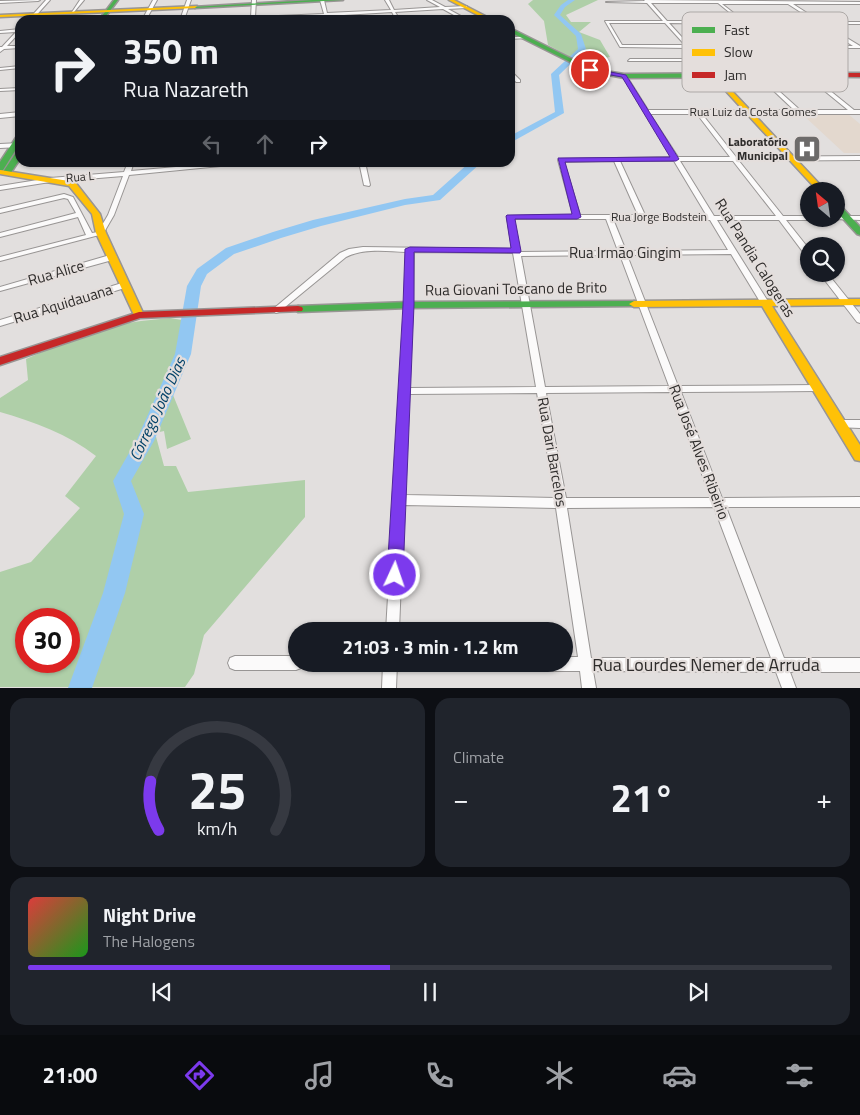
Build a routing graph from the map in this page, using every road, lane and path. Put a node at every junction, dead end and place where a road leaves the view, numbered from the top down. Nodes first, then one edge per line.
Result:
1 (38, 0) edge
2 (48, 0) edge
3 (82, 0) edge
4 (319, 0) edge
5 (341, 0) edge
6 (386, 0) edge
7 (429, 0) edge
8 (854, 0) edge
9 (647, 1) edge
10 (717, 1) edge
11 (750, 1) edge
12 (786, 1) edge
13 (0, 2) edge
14 (254, 2) edge
15 (608, 2) dead end
16 (860, 3) edge
17 (187, 4) edge
18 (448, 4) edge
19 (152, 5) edge
20 (111, 10) edge
21 (73, 11) junction
22 (393, 11) junction
23 (731, 12) edge
24 (802, 12) edge
25 (0, 15) edge
26 (15, 15) edge
27 (35, 15) edge
28 (42, 15) edge
29 (47, 15) edge
30 (254, 15) edge
31 (325, 15) joint
32 (395, 15) edge
33 (460, 15) edge
34 (481, 15) edge
35 (666, 22) junction
36 (682, 22) edge
37 (15, 30) edge
38 (0, 32) edge
39 (515, 32) edge
40 (15, 35) edge
41 (515, 38) edge
42 (526, 38) junction
43 (682, 39) edge
44 (848, 40) edge
45 (682, 46) edge
46 (859, 47) edge
47 (15, 48) edge
48 (1, 49) edge
49 (630, 60) dead end
50 (682, 60) edge
51 (15, 68) edge
52 (0, 69) edge
53 (682, 75) edge
54 (624, 76) junction
55 (15, 89) edge
56 (0, 90) edge
57 (730, 92) edge
58 (778, 92) edge
59 (828, 92) edge
60 (646, 112) junction
61 (698, 112) junction
62 (748, 112) junction
63 (799, 112) junction
64 (853, 112) junction
65 (860, 112) edge
66 (15, 114) edge
67 (0, 116) edge
68 (860, 118) edge
69 (0, 146) edge
70 (14, 147) edge
71 (734, 158) junction
72 (791, 158) junction
73 (852, 158) junction
74 (860, 158) edge
75 (676, 159) junction
76 (616, 160) junction
77 (860, 165) edge
78 (129, 167) edge
79 (198, 167) edge
80 (363, 167) edge
81 (2, 172) edge
82 (127, 173) junction
83 (50, 180) junction
84 (814, 182) edge
85 (368, 185) dead end
86 (0, 188) edge
87 (0, 211) edge
88 (80, 214) junction
89 (510, 216) joint
90 (577, 217) junction
91 (609, 217) junction
92 (642, 217) junction
93 (712, 217) junction
94 (780, 218) junction
95 (800, 218) edge
96 (845, 218) edge
97 (860, 218) edge
98 (845, 220) edge
99 (860, 232) edge
100 (101, 233) junction
101 (0, 235) edge
102 (90, 236) junction
103 (800, 243) edge
104 (410, 249) junction
105 (517, 252) junction
106 (734, 252) junction
107 (623, 253) junction
108 (112, 257) junction
109 (0, 259) edge
110 (830, 282) edge
111 (126, 285) junction
112 (0, 289) edge
113 (846, 302) junction
114 (860, 302) edge
115 (526, 303) junction
116 (642, 303) junction
117 (765, 303) junction
118 (409, 305) junction
119 (276, 310) junction
120 (139, 315) junction
121 (860, 320) edge
122 (0, 323) edge
123 (0, 361) edge
124 (674, 388) junction
125 (818, 388) junction
126 (541, 390) junction
127 (404, 391) junction
128 (840, 424) junction
129 (860, 424) edge
130 (860, 456) edge
131 (399, 500) junction
132 (718, 502) junction
133 (860, 502) edge
134 (561, 503) junction
135 (392, 622) edge
136 (235, 663) dead end
137 (288, 663) edge
138 (573, 665) edge
139 (585, 665) junction
140 (780, 665) junction
141 (860, 665) edge
142 (390, 672) edge
143 (389, 688) edge
144 (589, 688) edge
145 (789, 688) edge

1 - 13 street
2 - 27 street
3 - 21 street
4 - 5 main road
4 - 14 main road
4 - 31 street
6 - 22 street
7 - 18 street
8 - 16 street
9 - 10 street
9 - 15 street
9 - 35 street
10 - 11 street
10 - 23 street
11 - 12 street
12 - 16 street
12 - 24 street
14 - 17 main road
14 - 30 street
17 - 19 main road
18 - 22 street
18 - 33 street
18 - 34 main road
19 - 20 main road
20 - 21 main road
20 - 29 main road
21 - 28 main road
22 - 31 street
22 - 32 street
25 - 26 main road
35 - 36 street
35 - 43 street
35 - 45 street
37 - 38 street
39 - 42 main road
40 - 48 street
41 - 42 street
42 - 54 main road
44 - 46 street
47 - 48 street
49 - 50 street
51 - 52 street
53 - 54 main road
54 - 60 street, Rua Pandia Calogeras
55 - 56 street
57 - 62 main road
58 - 63 street
59 - 64 street
60 - 61 street, Rua Luiz da Costa Gomes
60 - 75 street, Rua Pandia Calogeras
61 - 62 street, Rua Luiz da Costa Gomes
61 - 71 street
62 - 63 street, Rua Luiz da Costa Gomes
62 - 72 main road
63 - 64 street, Rua Luiz da Costa Gomes
64 - 65 street, Rua Luiz da Costa Gomes
64 - 68 street
66 - 67 street
69 - 70 street
70 - 81 main road
71 - 72 street
71 - 75 street
71 - 94 street
72 - 73 street
72 - 84 main road
73 - 74 street
73 - 77 street
75 - 76 street
75 - 93 street, Rua Pandia Calogeras
76 - 90 street
76 - 92 street
78 - 82 street
79 - 82 street, Rua L
80 - 85 street
81 - 83 main road
82 - 83 street, Rua L
82 - 100 street
83 - 86 street
83 - 100 main road
87 - 88 street
88 - 101 street
88 - 102 street
89 - 90 street, Rua Jorge Bodstein
89 - 105 street, Rua Dari Barcelos
90 - 91 street, Rua Jorge Bodstein
91 - 92 street, Rua Jorge Bodstein
91 - 107 street, Rua José Alves Ribeirio
92 - 93 street, Rua Jorge Bodstein
93 - 94 street, Rua Jorge Bodstein
93 - 106 street, Rua Pandia Calogeras
94 - 95 street, Rua Jorge Bodstein
94 - 103 street
96 - 97 street
98 - 99 main road
100 - 102 street
100 - 108 main road
102 - 109 street
104 - 105 street, Rua Irmão Gingim
104 - 118 street
104 - 119 street, Rua Irmão Gingim
105 - 107 street, Rua Irmão Gingim
105 - 115 street, Rua Dari Barcelos
106 - 107 street, Rua Irmão Gingim
106 - 117 street, Rua Pandia Calogeras
107 - 116 street, Rua José Alves Ribeirio
108 - 111 main road
108 - 112 street, Rua Alice
110 - 113 street
111 - 120 main road
111 - 122 street, Rua Aquidauana
113 - 114 main road, Rua Giovani Toscano de Brito
113 - 117 main road, Rua Giovani Toscano de Brito
113 - 121 street
115 - 116 main road, Rua Giovani Toscano de Brito
115 - 118 main road, Rua Giovani Toscano de Brito
115 - 126 street, Rua Dari Barcelos
116 - 117 main road, Rua Giovani Toscano de Brito
116 - 124 street, Rua José Alves Ribeirio
117 - 125 main road, Rua Pandia Calogeras
118 - 119 main road, Rua Giovani Toscano de Brito
118 - 127 street
119 - 120 main road, Rua Giovani Toscano de Brito
120 - 123 main road, Rua Giovani Toscano de Brito
124 - 125 street
124 - 126 street
124 - 132 street, Rua José Alves Ribeirio
125 - 128 main road, Rua Pandia Calogeras
126 - 127 street
126 - 134 street, Rua Dari Barcelos
127 - 131 street
128 - 129 street
128 - 130 main road, Rua Pandia Calogeras
131 - 134 street
131 - 135 street
132 - 133 street
132 - 134 street
132 - 140 street, Rua José Alves Ribeirio
134 - 139 street, Rua Dari Barcelos
136 - 137 street
138 - 139 street, Rua Lourdes Nemer de Arruda
139 - 140 street, Rua Lourdes Nemer de Arruda
139 - 144 street, Rua Dari Barcelos
140 - 141 street, Rua Lourdes Nemer de Arruda
140 - 145 street, Rua José Alves Ribeirio
142 - 143 street

